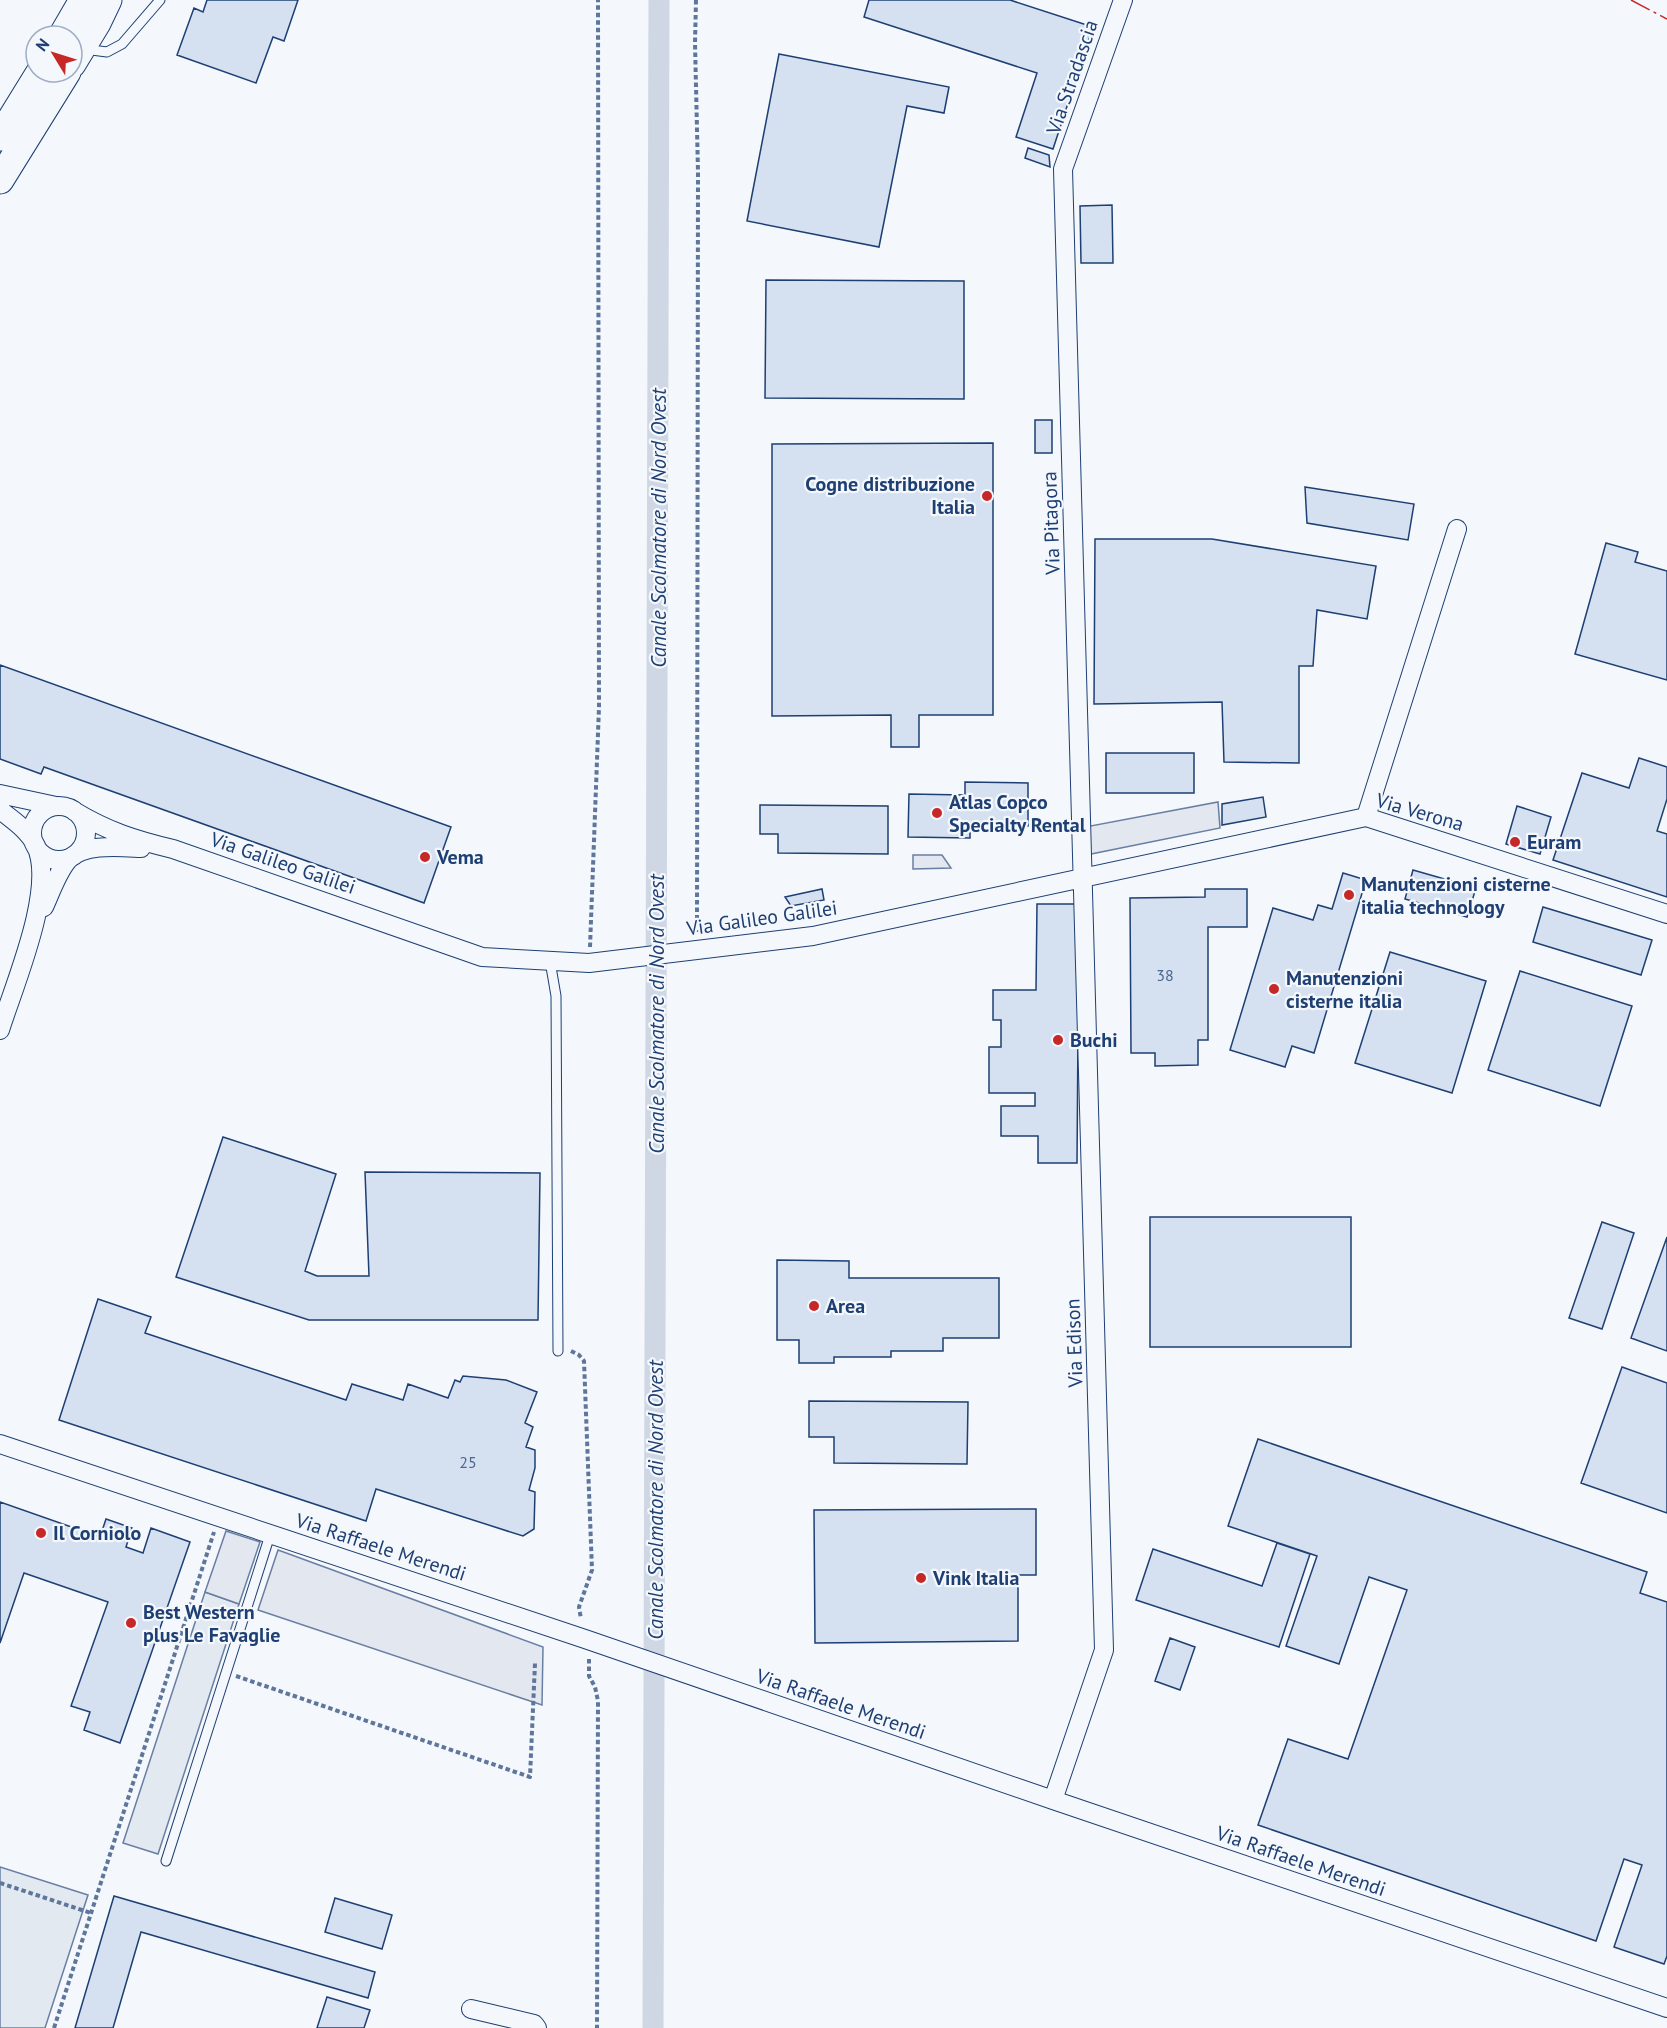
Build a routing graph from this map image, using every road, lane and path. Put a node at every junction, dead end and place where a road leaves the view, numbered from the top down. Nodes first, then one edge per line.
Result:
1 (83, 0) edge
2 (116, 0) edge
3 (160, 0) edge
4 (598, 0) edge
5 (696, 0) edge
6 (1123, 0) edge
7 (102, 11) edge
8 (78, 24) edge
9 (84, 34) edge
10 (84, 51) edge
11 (33, 84) edge
12 (60, 84) edge
13 (0, 137) edge
14 (1063, 169) joint
15 (0, 180) edge
16 (1456, 529) dead end
17 (0, 794) edge
18 (68, 808) junction
19 (0, 810) edge
20 (1366, 817) junction
21 (36, 847) junction
22 (173, 849) junction
23 (73, 856) junction
24 (1084, 877) junction
25 (1667, 914) edge
26 (33, 927) junction
27 (690, 951) junction
28 (550, 961) junction
29 (597, 962) junction
30 (0, 1030) edge
31 (558, 1351) joint
32 (0, 1444) edge
33 (219, 1517) junction
34 (270, 1535) junction
35 (593, 1641) junction
36 (535, 1663) dead end
37 (226, 1672) junction
38 (1053, 1800) junction
39 (166, 1861) dead end
40 (0, 1883) edge
41 (91, 1912) junction
42 (1667, 2008) edge
43 (471, 2009) dead end
44 (54, 2028) edge
45 (537, 2028) edge
46 (597, 2028) edge

1 - 8 main road
2 - 7 main road
3 - 10 lane
4 - 29 path
5 - 27 path
6 - 14 street, Via Stradascia
7 - 9 main road
11 - 13 main road
12 - 15 main road
14 - 24 street, Via Pitagora
16 - 20 street
17 - 18 street, Via Galileo Galilei
18 - 21 street
18 - 22 street, Via Galileo Galilei
18 - 23 street
19 - 21 street
20 - 24 street, Via Verona
20 - 25 street, Via Verona
21 - 23 street
21 - 26 street
22 - 23 street, Via Galileo Galilei
22 - 28 street, Via Galileo Galilei
23 - 26 street
24 - 27 street, Via Galileo Galilei
24 - 38 street, Via Edison
26 - 30 street
27 - 29 street, Via Galileo Galilei
28 - 29 street, Via Galileo Galilei
28 - 31 lane
31 - 35 path
32 - 33 street, Via Raffaele Merendi
33 - 34 street, Via Raffaele Merendi
33 - 41 path
34 - 35 street, Via Raffaele Merendi
34 - 37 lane
35 - 38 street, Via Raffaele Merendi
35 - 46 path
36 - 37 path
37 - 39 lane
38 - 42 street, Via Raffaele Merendi
40 - 41 path
41 - 44 path
43 - 45 street

